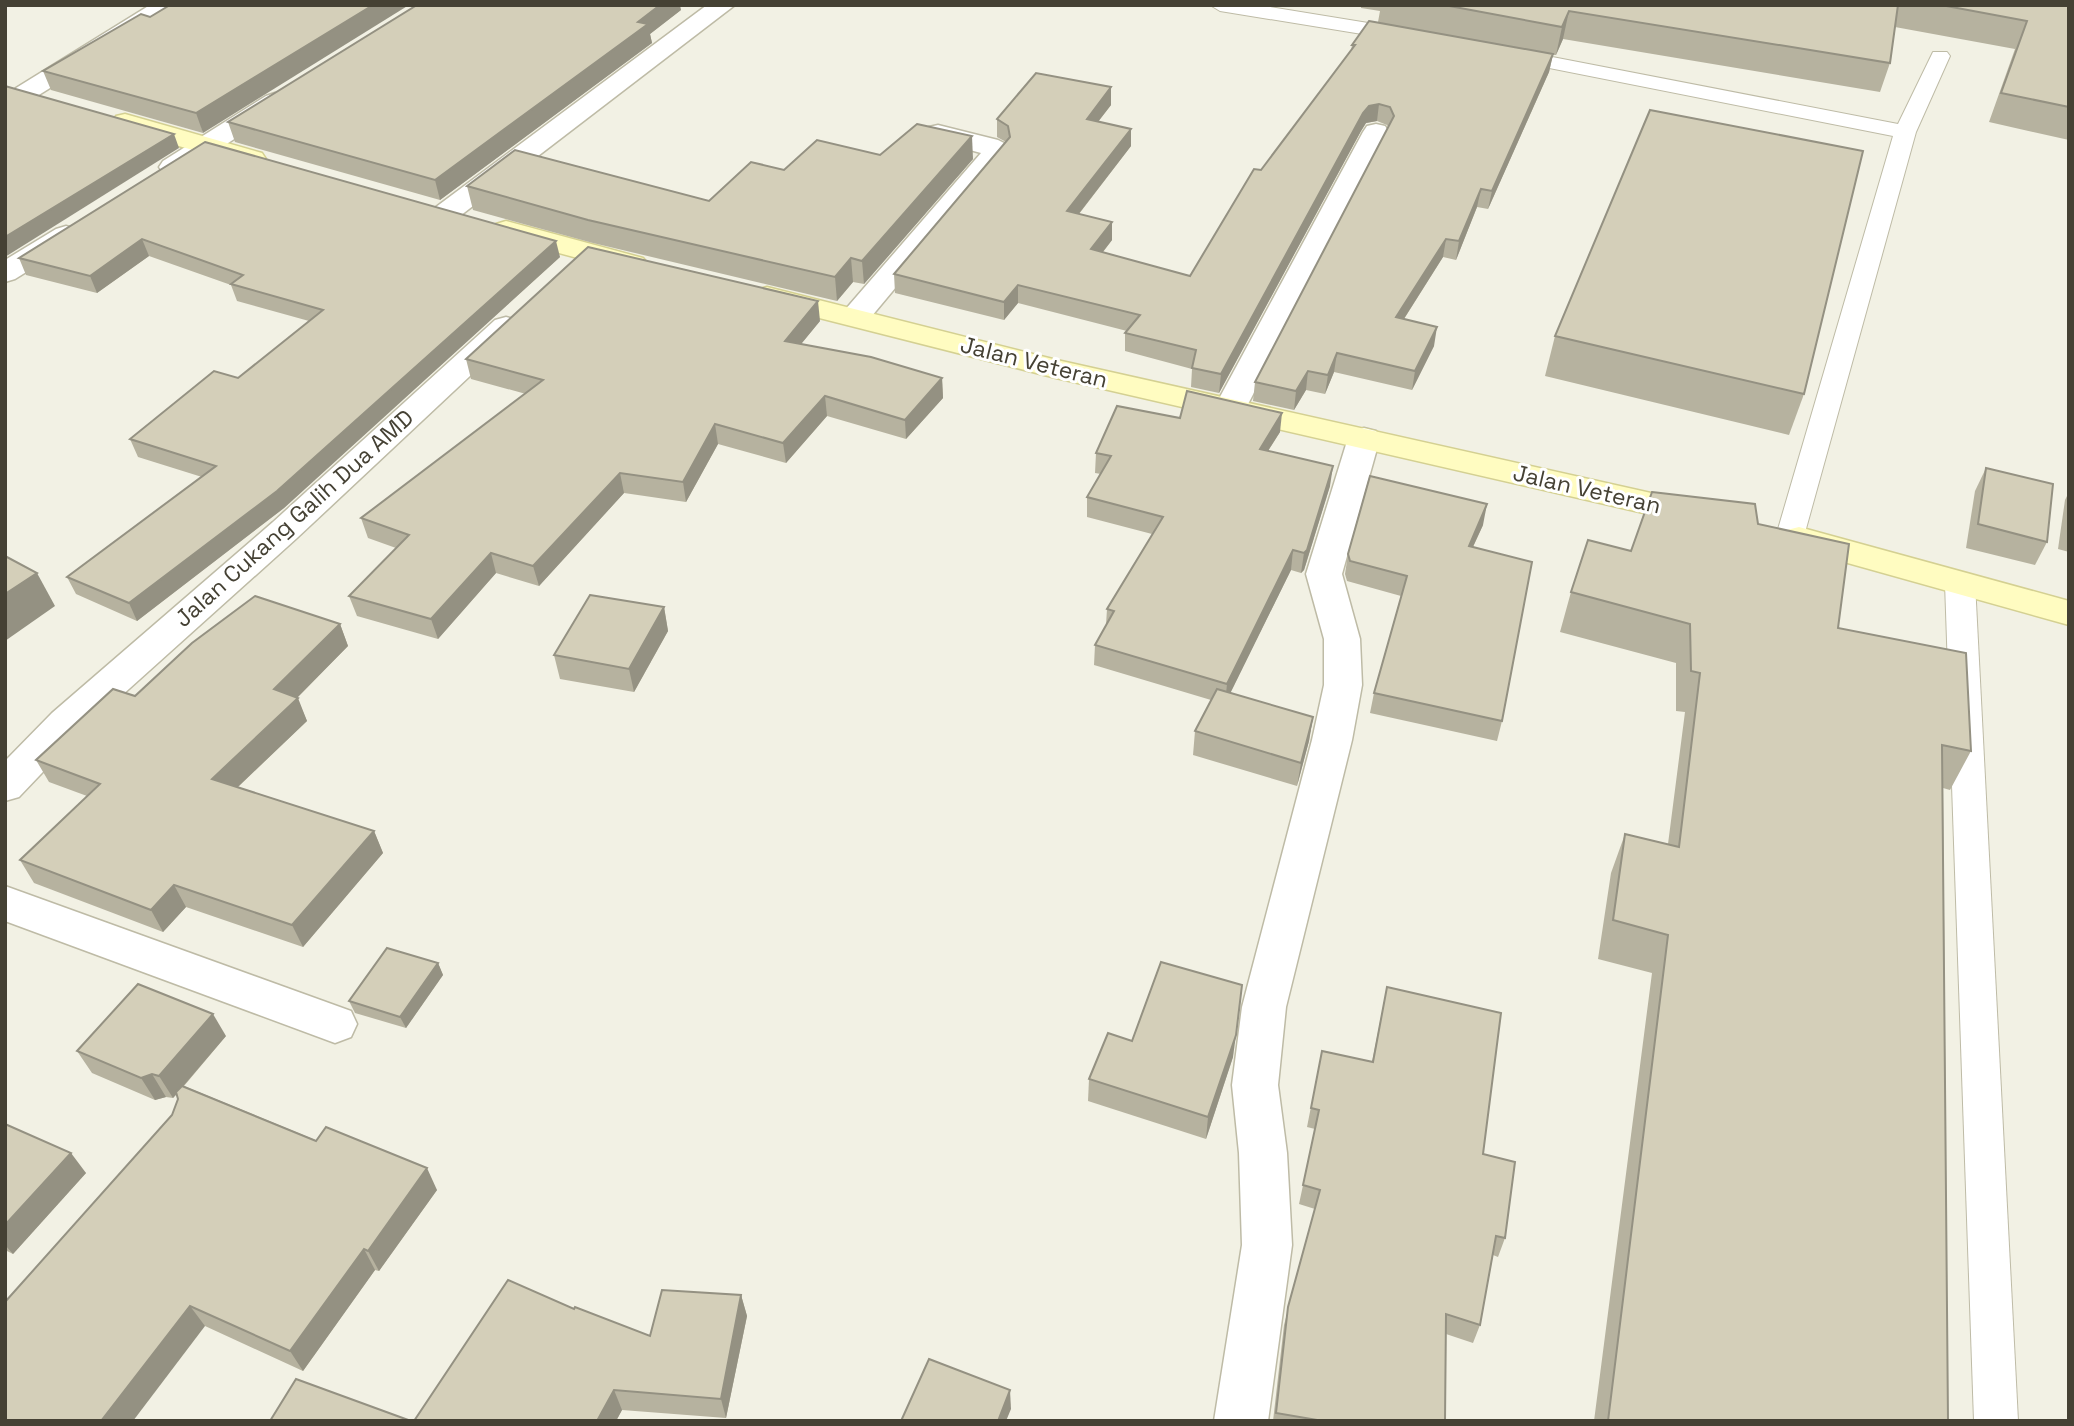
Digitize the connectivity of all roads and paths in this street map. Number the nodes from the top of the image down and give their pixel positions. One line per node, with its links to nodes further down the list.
1 (167, 5): 8 (street)
2 (723, 5): 17 (street)
3 (1220, 5): 4 (lane)
4 (1423, 38)
5 (1490, 51): 12 (lane)
6 (1940, 56): 12 (lane)
7 (300, 86): 14 (street)
8 (15, 90): 9 (main road)
9 (64, 104)
10 (102, 116): 14 (main road)
11 (1376, 132): 26 (street)
12 (1905, 132): 29 (lane)
13 (938, 133): 25 (street)
14 (205, 146): 15 (main road); 16 (street)
15 (286, 169)
16 (147, 184)
17 (433, 209): 19 (main road)
18 (88, 221): 21 (street)
19 (585, 253): 20 (main road); 22 (street)
20 (666, 272)
21 (5, 273)
22 (555, 281)
23 (734, 288): 25 (main road, Jalan Veteran)
24 (525, 308): 32 (street, Jalan Cukang Galih Dua AMD)
25 (855, 317): 26 (main road, Jalan Veteran)
26 (1230, 408): 27 (main road, Jalan Veteran)
27 (1364, 438): 28 (main road, Jalan Veteran); 35 (street)
28 (1723, 521)
29 (1776, 533): 30 (main road)
30 (1960, 583): 31 (main road); 36 (lane)
31 (2069, 612)
32 (5, 786)
33 (5, 903): 34 (street)
34 (335, 1024)
35 (1241, 1421)
36 (1996, 1421)

